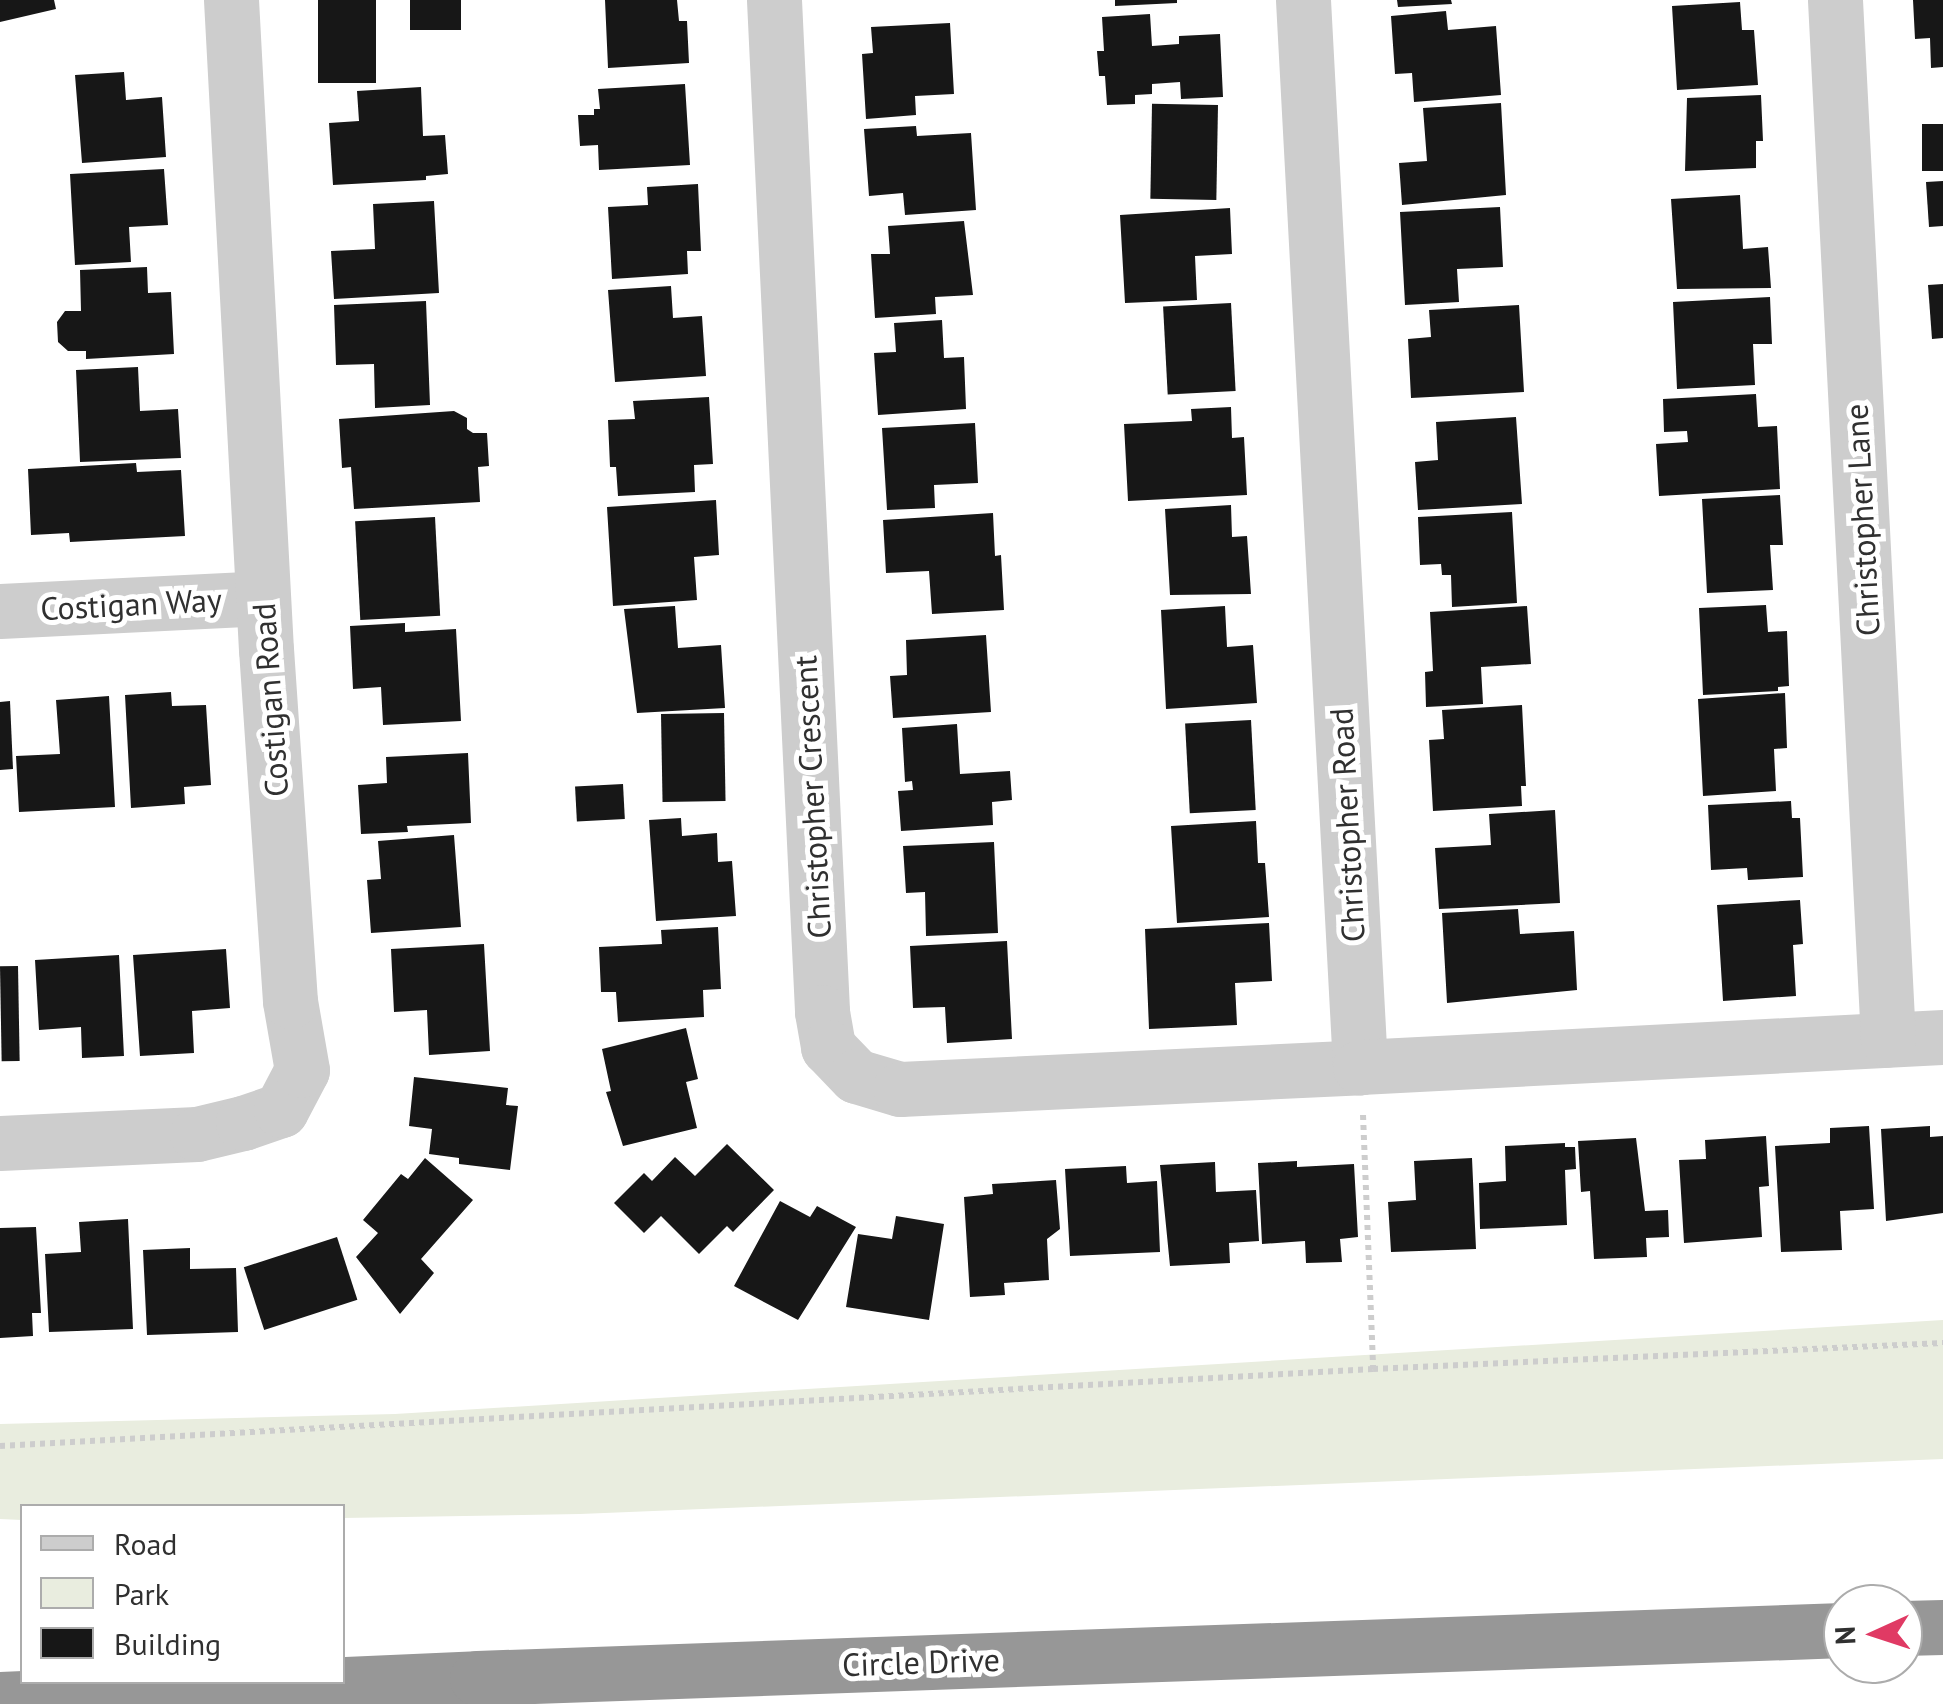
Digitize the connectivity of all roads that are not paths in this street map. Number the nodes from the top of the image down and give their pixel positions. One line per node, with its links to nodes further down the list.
1 (231, 0): 5 (street, Costigan Road)
2 (774, 0): 9 (street, Christopher Crescent)
3 (1303, 0): 9 (street, Christopher Road)
4 (1834, 0): 8 (street, Christopher Lane)
5 (263, 598): 6 (street, Costigan Way); 10 (street, Costigan Road)
6 (0, 611)
7 (1943, 1038): 8 (street)
8 (1888, 1040): 9 (street)
9 (1361, 1088)
10 (0, 1143)
11 (1823, 1631): 13 (highway, Circle Drive)
12 (345, 1675): 13 (highway)
13 (477, 1678): 15 (highway, Circle Drive)
14 (341, 1684): 16 (highway, Circle Drive)
15 (345, 1684)
16 (0, 1699)

